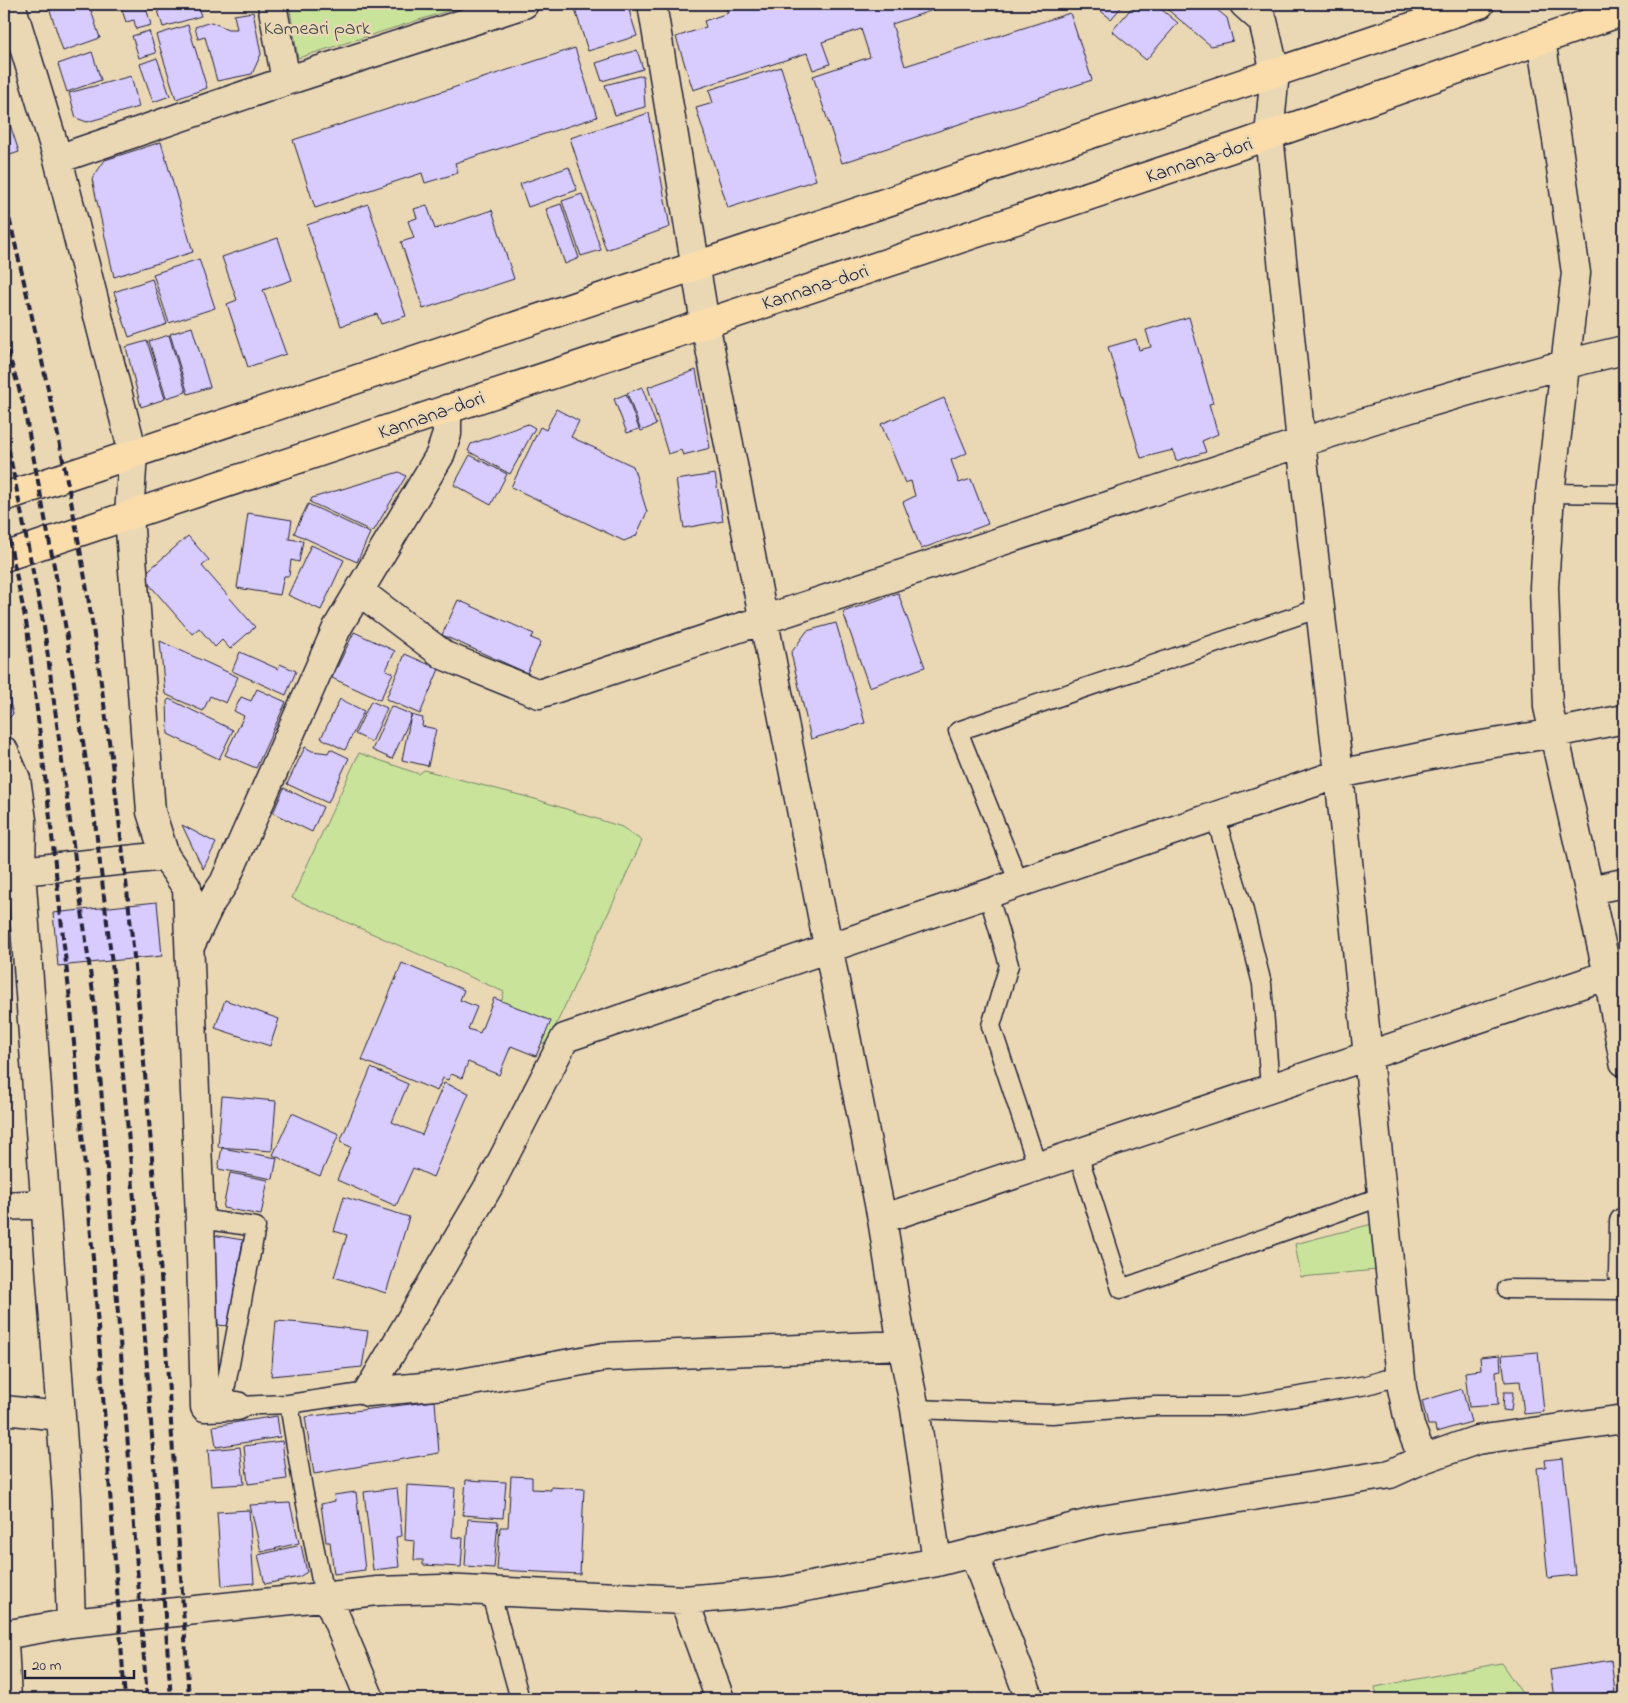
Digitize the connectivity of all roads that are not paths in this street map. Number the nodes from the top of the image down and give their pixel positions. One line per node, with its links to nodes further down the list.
1 (11, 4): 12 (street)
2 (272, 4): 10 (street)
3 (524, 4): 10 (street)
4 (652, 4): 13 (street)
5 (1480, 4): 9 (main road)
6 (1257, 9): 9 (street)
7 (1624, 11): 8 (main road, Kannana-dori)
8 (1541, 40): 11 (main road, Kannana-dori); 16 (street)
9 (1275, 72): 11 (street); 13 (main road)
10 (286, 81): 12 (street)
11 (1269, 135): 14 (main road, Kannana-dori); 18 (street)
12 (58, 159): 19 (street)
13 (696, 266): 14 (street); 19 (main road)
14 (705, 323): 17 (main road, Kannana-dori); 27 (street)
15 (1624, 350): 16 (street)
16 (1565, 364): 18 (street); 20 (street)
17 (447, 409): 23 (main road, Kannana-dori); 25 (street)
18 (1301, 442): 26 (street); 27 (street)
19 (133, 453): 22 (main road); 23 (street)
20 (1550, 493): 21 (lane); 29 (street)
21 (1624, 494)
22 (4, 497)
23 (128, 516): 24 (main road, Kannana-dori); 33 (street)
24 (4, 557)
25 (359, 592): 27 (street); 39 (street)
26 (1320, 608): 31 (street); 35 (lane)
27 (764, 619): 40 (street)
28 (1624, 719): 29 (street)
29 (1554, 734): 31 (street); 37 (street)
30 (4, 751): 34 (street)
31 (1340, 774): 32 (street); 42 (street)
32 (1215, 816): 35 (street); 44 (lane)
33 (165, 856): 34 (street); 39 (street)
34 (12, 874): 48 (street)
35 (1018, 883): 38 (street)
36 (1624, 883): 37 (street)
37 (1589, 890): 41 (street)
38 (988, 894): 40 (street); 46 (lane)
39 (189, 948): 50 (street)
40 (828, 948): 51 (street); 58 (street)
41 (1608, 975): 42 (street); 43 (street)
42 (1369, 1055): 44 (street); 47 (street)
43 (1624, 1062)
44 (1270, 1088): 45 (street)
45 (1078, 1154): 46 (street); 47 (lane)
46 (1038, 1168): 51 (street)
47 (1383, 1196): 57 (street)
48 (45, 1204): 49 (street); 63 (street)
49 (4, 1206)
50 (200, 1219): 60 (street); 60 (lane)
51 (882, 1219): 56 (street)
52 (1624, 1222): 53 (street)
53 (1624, 1277)
54 (1507, 1289): 55 (lane)
55 (1624, 1290)
56 (902, 1345): 58 (street); 62 (street)
57 (1400, 1375): 62 (lane); 65 (street)
58 (368, 1392): 59 (lane)
59 (290, 1404): 60 (lane); 69 (lane)
60 (230, 1406)
61 (4, 1410): 63 (street)
62 (915, 1410): 67 (street)
63 (60, 1416): 71 (street)
64 (1624, 1419): 65 (street)
65 (1423, 1459): 66 (street)
66 (973, 1552): 67 (street); 78 (street)
67 (937, 1562): 70 (street)
68 (490, 1591): 69 (street); 70 (street); 76 (lane)
69 (327, 1596): 71 (street); 75 (street)
70 (684, 1600): 77 (street)
71 (71, 1623): 72 (street)
72 (4, 1635)
73 (4, 1643): 74 (street)
74 (7, 1699)
75 (370, 1699)
76 (520, 1699)
77 (720, 1699)
78 (1030, 1699)

